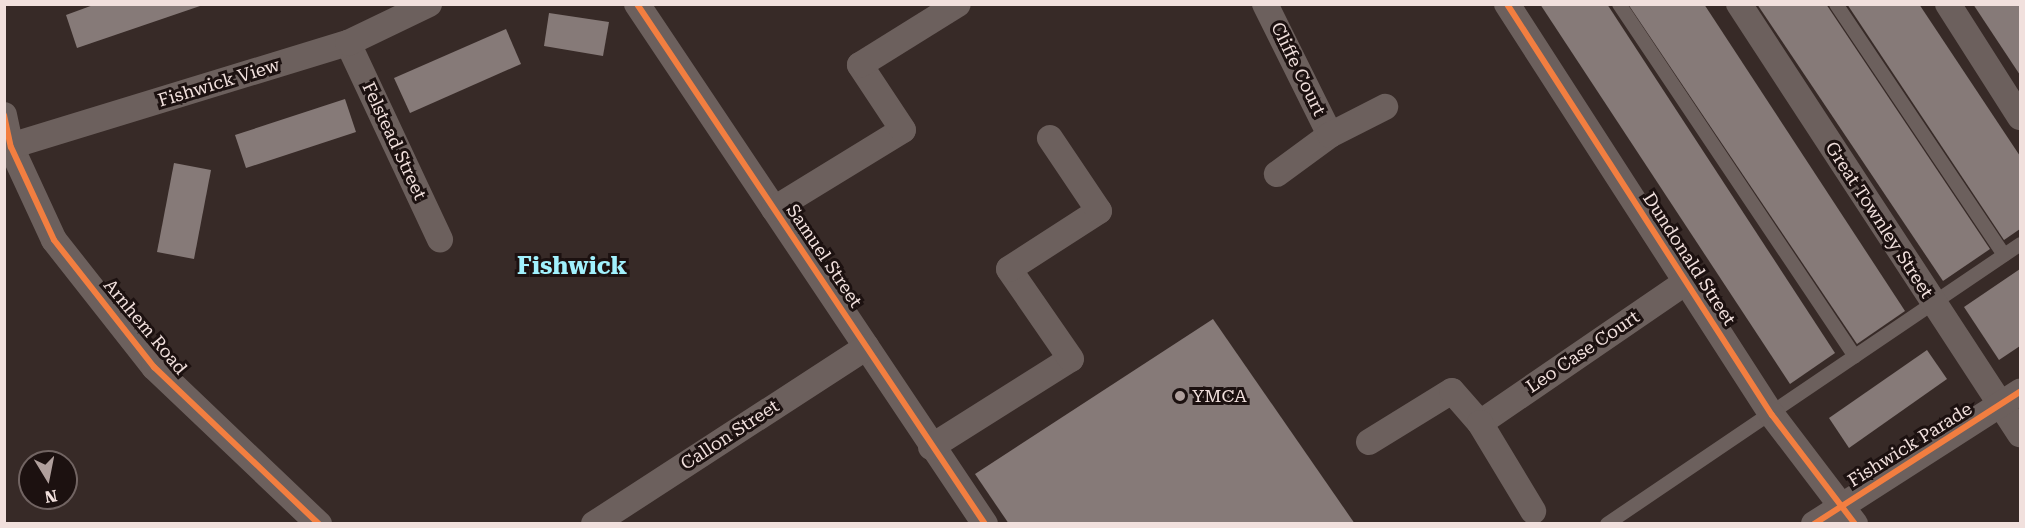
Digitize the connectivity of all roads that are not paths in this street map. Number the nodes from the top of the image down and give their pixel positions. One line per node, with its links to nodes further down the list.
1 (429, 4): 10 (street, Fishwick View)
2 (637, 4): 18 (street, Samuel Street)
3 (958, 4): 18 (street)
4 (1265, 4): 14 (street, Cliffe Court)
5 (1507, 4): 22 (street, Dundonald Street)
6 (1619, 4): 25 (lane)
7 (1739, 4): 23 (street, Great Townley Street)
8 (1836, 4): 21 (lane)
9 (1948, 4): 13 (street)
10 (348, 43): 16 (street, Fishwick View); 19 (street, Felstead Street)
11 (1385, 107): 14 (street, Cliffe Court)
12 (4, 115): 16 (street, Arnhem Road)
13 (2020, 117)
14 (1330, 135): 17 (street, Cliffe Court)
15 (1050, 138): 31 (street)
16 (8, 148): 34 (street, Arnhem Road)
17 (1277, 174)
18 (774, 209): 24 (street, Samuel Street)
19 (440, 239)
20 (2020, 244): 21 (lane)
21 (2004, 255): 23 (lane)
22 (1686, 282): 27 (street, Dundonald Street); 28 (street, Leo Case Court)
23 (1933, 304): 25 (lane); 26 (street, Great Townley Street)
24 (867, 347): 31 (street, Samuel Street); 35 (street, Callon Street)
25 (1855, 356): 27 (lane)
26 (2011, 399): 29 (street, Great Townley Street); 33 (street, Fishwick Parade)
27 (1772, 415): 33 (street, Dundonald Street); 37 (lane)
28 (1480, 423): 30 (street); 32 (street)
29 (2020, 434)
30 (1369, 442)
31 (931, 447): 36 (street, Samuel Street)
32 (1533, 510)
33 (1848, 515): 38 (street, Fishwick Parade)
34 (319, 524)
35 (594, 524)
36 (985, 524)
37 (1607, 524)
38 (1815, 524)

